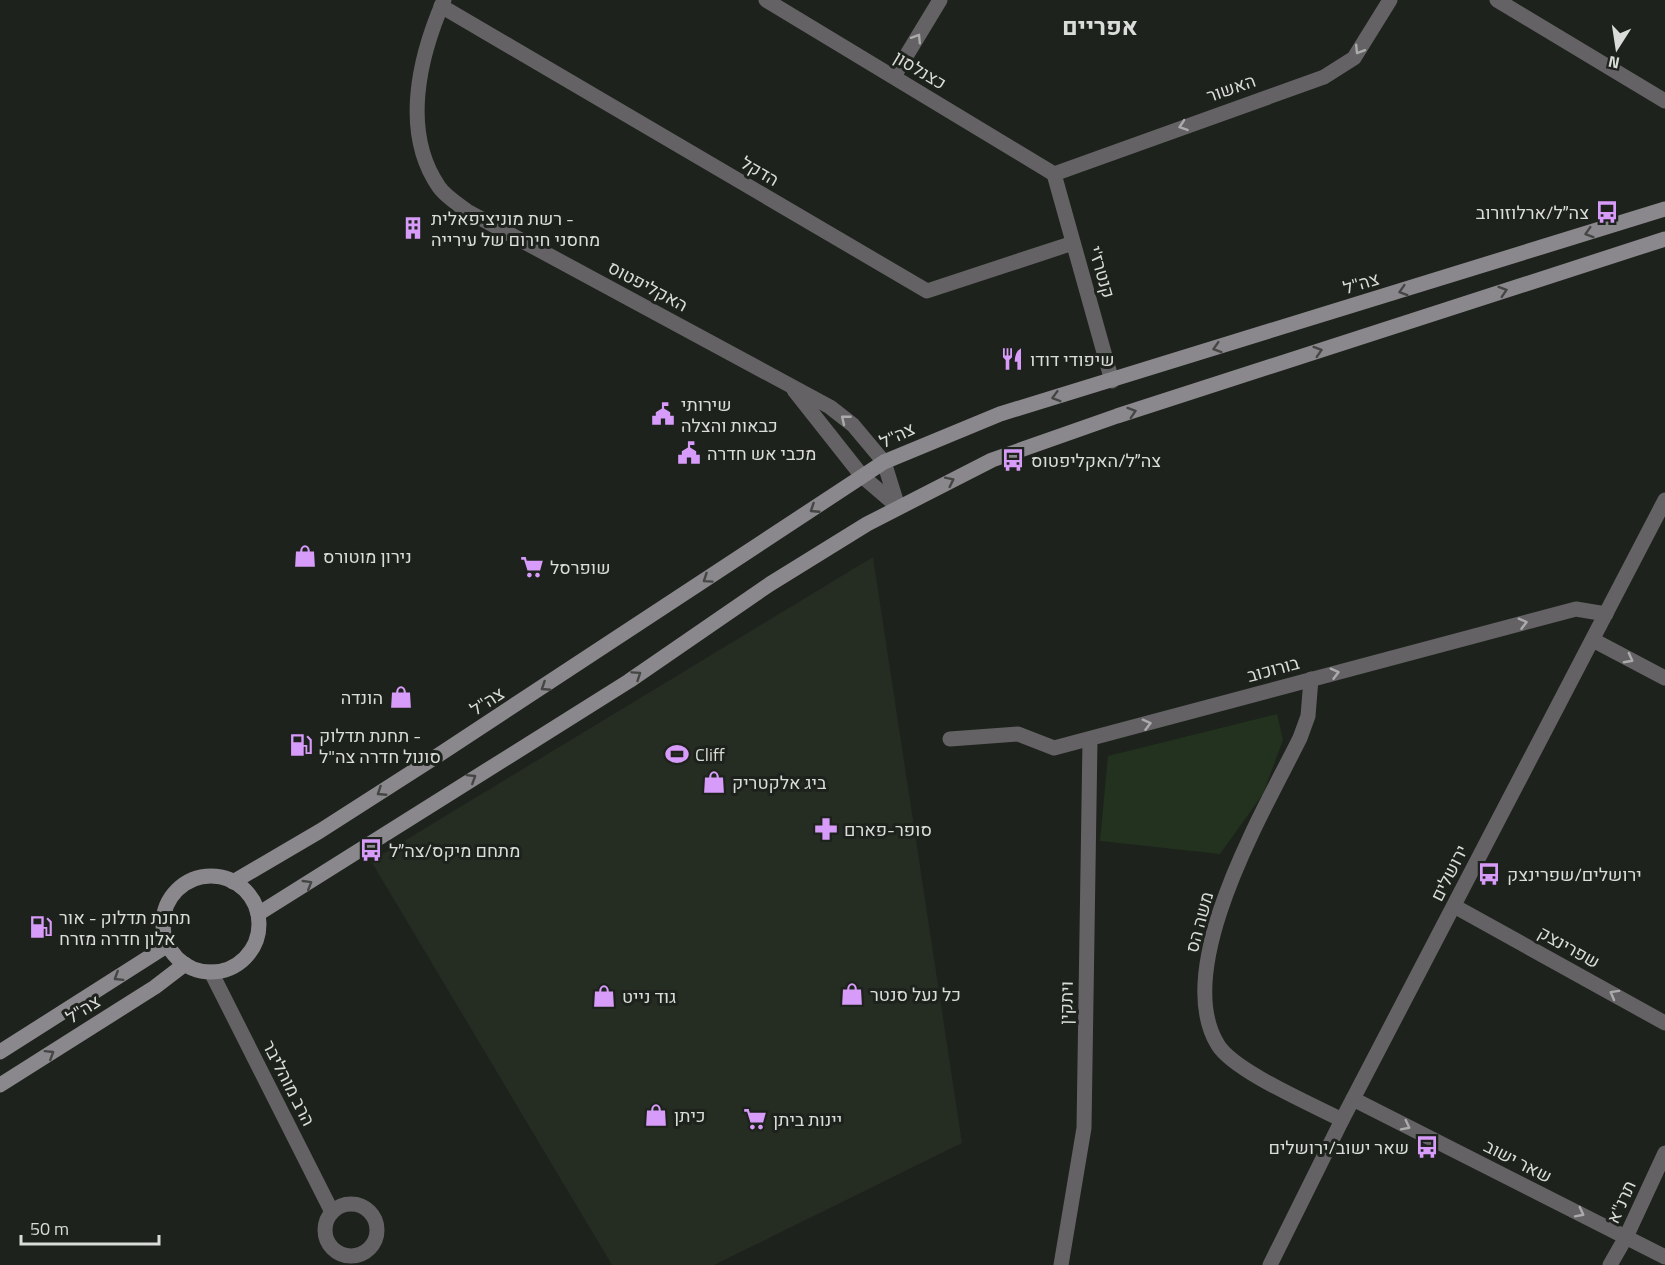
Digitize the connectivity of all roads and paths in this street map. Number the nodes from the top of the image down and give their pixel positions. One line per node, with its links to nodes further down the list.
1 (766, 0): 6 (street, כצנלסון)
2 (940, 0): 6 (street, one-way to 2)
3 (1390, 0): 8 (street, האשור, one-way to 8)
4 (1497, 0): 7 (street)
5 (442, 3): 11 (street, הדקל); 13 (street, האקליפטוס)
6 (894, 76): 8 (street, כצנלסון)
7 (1665, 101)
8 (1054, 174): 11 (street, קנטרז'י)
9 (1665, 209): 12 (main road, צה"ל, one-way to 12)
10 (1665, 239): 17 (main road, one-way to 10)
11 (1073, 243): 12 (street, קנטרז'י)
12 (1113, 381): 14 (main road, צה"ל, one-way to 14)
13 (789, 383): 14 (street, האקליפטוס, one-way to 13); 15 (street, האקליפטוס)
14 (884, 462): 15 (main road, צה"ל); 17 (street, האקליפטוס)
15 (862, 476): 17 (street, האקליפטוס); 24 (main road, צה"ל, one-way to 24)
16 (1665, 500): 18 (street, ירושלים)
17 (898, 507): 26 (main road, one-way to 17)
18 (1606, 614): 19 (street, ירושלים); 21 (street, בורוכוב, one-way to 18)
19 (1593, 640): 20 (street, one-way to 20); 25 (street, ירושלים)
20 (1665, 678)
21 (1311, 679): 23 (street, בורוכוב, one-way to 21); 34 (street, משה הס)
22 (950, 739): 23 (street, בורוכוב)
23 (1090, 739): 40 (street, ויתקין)
24 (233, 882): 26 (main road); 27 (main road)
25 (1454, 906): 30 (street, שפרינצק, one-way to 25); 33 (street, ירושלים)
26 (258, 914): 29 (main road)
27 (168, 945): 28 (main road); 31 (main road, צה"ל, one-way to 31)
28 (185, 964): 29 (main road); 32 (main road, צה"ל, one-way to 28)
29 (211, 972): 36 (street, הרב מוהליבר)
30 (1665, 1023)
31 (0, 1052)
32 (0, 1085)
33 (1353, 1100): 34 (street, ירושלים); 37 (street, שאר ישוב, one-way to 37)
34 (1342, 1120): 41 (street, ירושלים)
35 (1665, 1154): 37 (street, תרנ"א)
36 (332, 1212): 39 (street); 39 (street)
37 (1626, 1237): 38 (street, שאר ישוב); 42 (street, תרנ"א)
38 (1665, 1257)
39 (363, 1260)
40 (1061, 1265)
41 (1270, 1265)
42 (1610, 1265)

